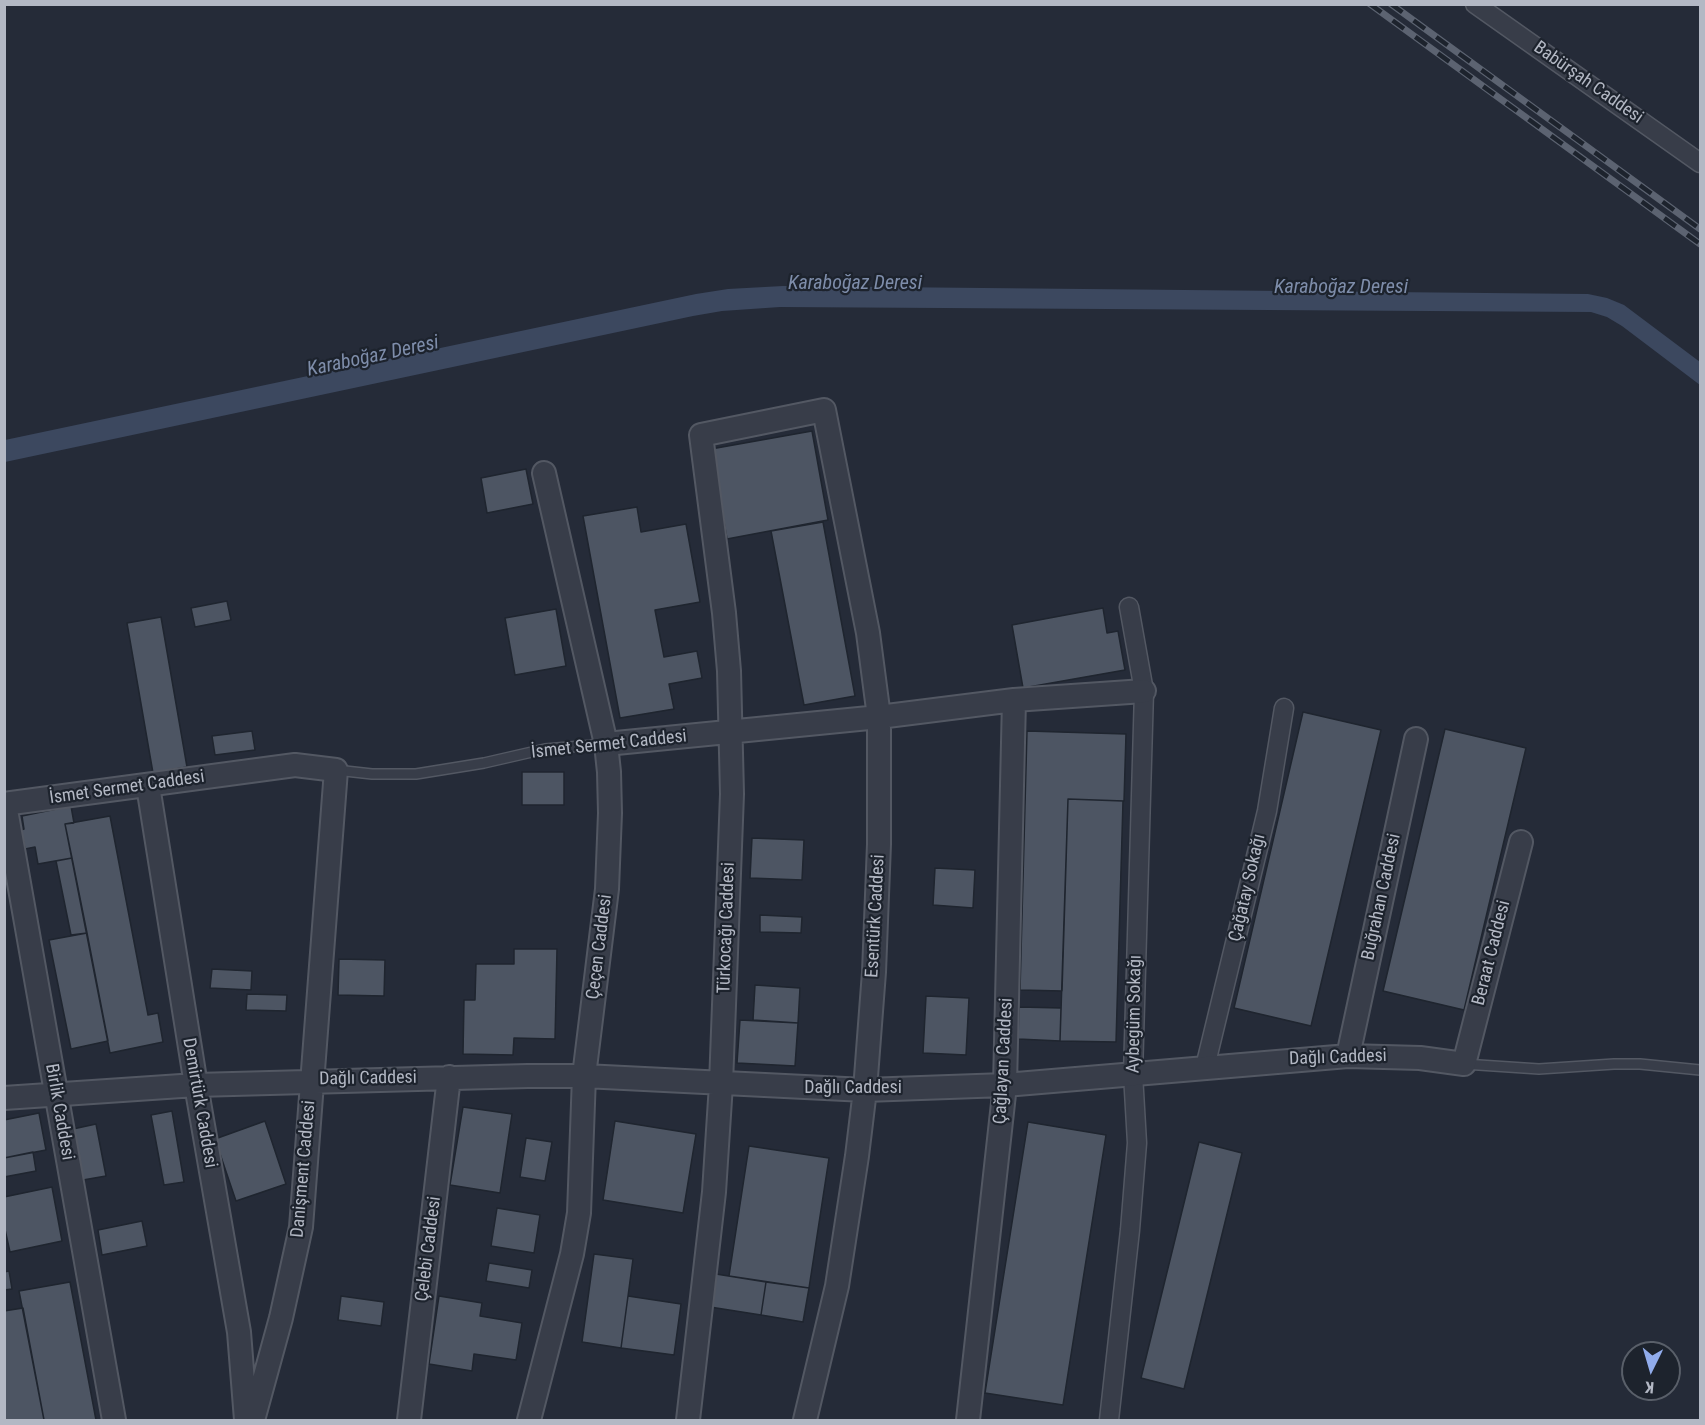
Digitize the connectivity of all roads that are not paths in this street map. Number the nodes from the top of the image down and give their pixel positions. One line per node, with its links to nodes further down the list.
1 (1475, 4): 2 (street, Babürşah Caddesi)
2 (1701, 163)
3 (701, 435): 9 (street, Esentürk Caddesi); 10 (street, Türkocağı Caddesi)
4 (544, 473): 12 (street, Çeçen Caddesi)
5 (1129, 607): 6 (street, Aybegüm Sokağı)
6 (1144, 691): 7 (street, İsmet Sermet Caddesi); 21 (street, Aybegüm Sokağı)
7 (1014, 700): 9 (street, İsmet Sermet Caddesi); 27 (street, Çağlayan Caddesi)
8 (1284, 708): 19 (street, Çağatay Sokağı)
9 (879, 717): 10 (street, İsmet Sermet Caddesi); 28 (street, Esentürk Caddesi)
10 (732, 732): 12 (street, İsmet Sermet Caddesi); 25 (street, Türkocağı Caddesi)
11 (1416, 739): 17 (street, Buğrahan Caddesi)
12 (606, 744): 13 (lane, İsmet Sermet Caddesi); 22 (street, Çeçen Caddesi)
13 (336, 770): 14 (street, İsmet Sermet Caddesi); 24 (street, Danişment Caddesi)
14 (148, 786): 15 (street, İsmet Sermet Caddesi); 26 (street, Demirtürk Caddesi)
15 (5, 804): 29 (street, Birlik Caddesi)
16 (1521, 842): 18 (street, Beraat Caddesi)
17 (1348, 1056): 18 (street, Dağlı Caddesi); 19 (street, Dağlı Caddesi)
18 (1464, 1064): 20 (lane, Dağlı Caddesi)
19 (1205, 1067): 21 (street, Dağlı Caddesi)
20 (1701, 1070)
21 (1133, 1074): 27 (street, Dağlı Caddesi); 39 (street, Aybegüm Sokağı)
22 (584, 1076): 23 (street, Dağlı Caddesi); 25 (street, Dağlı Caddesi); 35 (street, Çeçen Caddesi)
23 (449, 1077): 24 (street, Dağlı Caddesi); 34 (street, Çelebi Caddesi)
24 (311, 1081): 26 (street, Dağlı Caddesi); 33 (street, Danişment Caddesi)
25 (721, 1084): 28 (street, Dağlı Caddesi); 36 (street, Türkocağı Caddesi)
26 (196, 1085): 29 (street, Dağlı Caddesi); 32 (street, Demirtürk Caddesi)
27 (1005, 1085): 28 (street, Dağlı Caddesi); 38 (street, Çağlayan Caddesi)
28 (865, 1090): 37 (street, Esentürk Caddesi)
29 (56, 1094): 30 (street, Dağlı Caddesi); 31 (street, Birlik Caddesi)
30 (4, 1098)
31 (114, 1420)
32 (246, 1420)
33 (253, 1420)
34 (409, 1420)
35 (529, 1420)
36 (688, 1420)
37 (806, 1420)
38 (968, 1420)
39 (1110, 1420)

